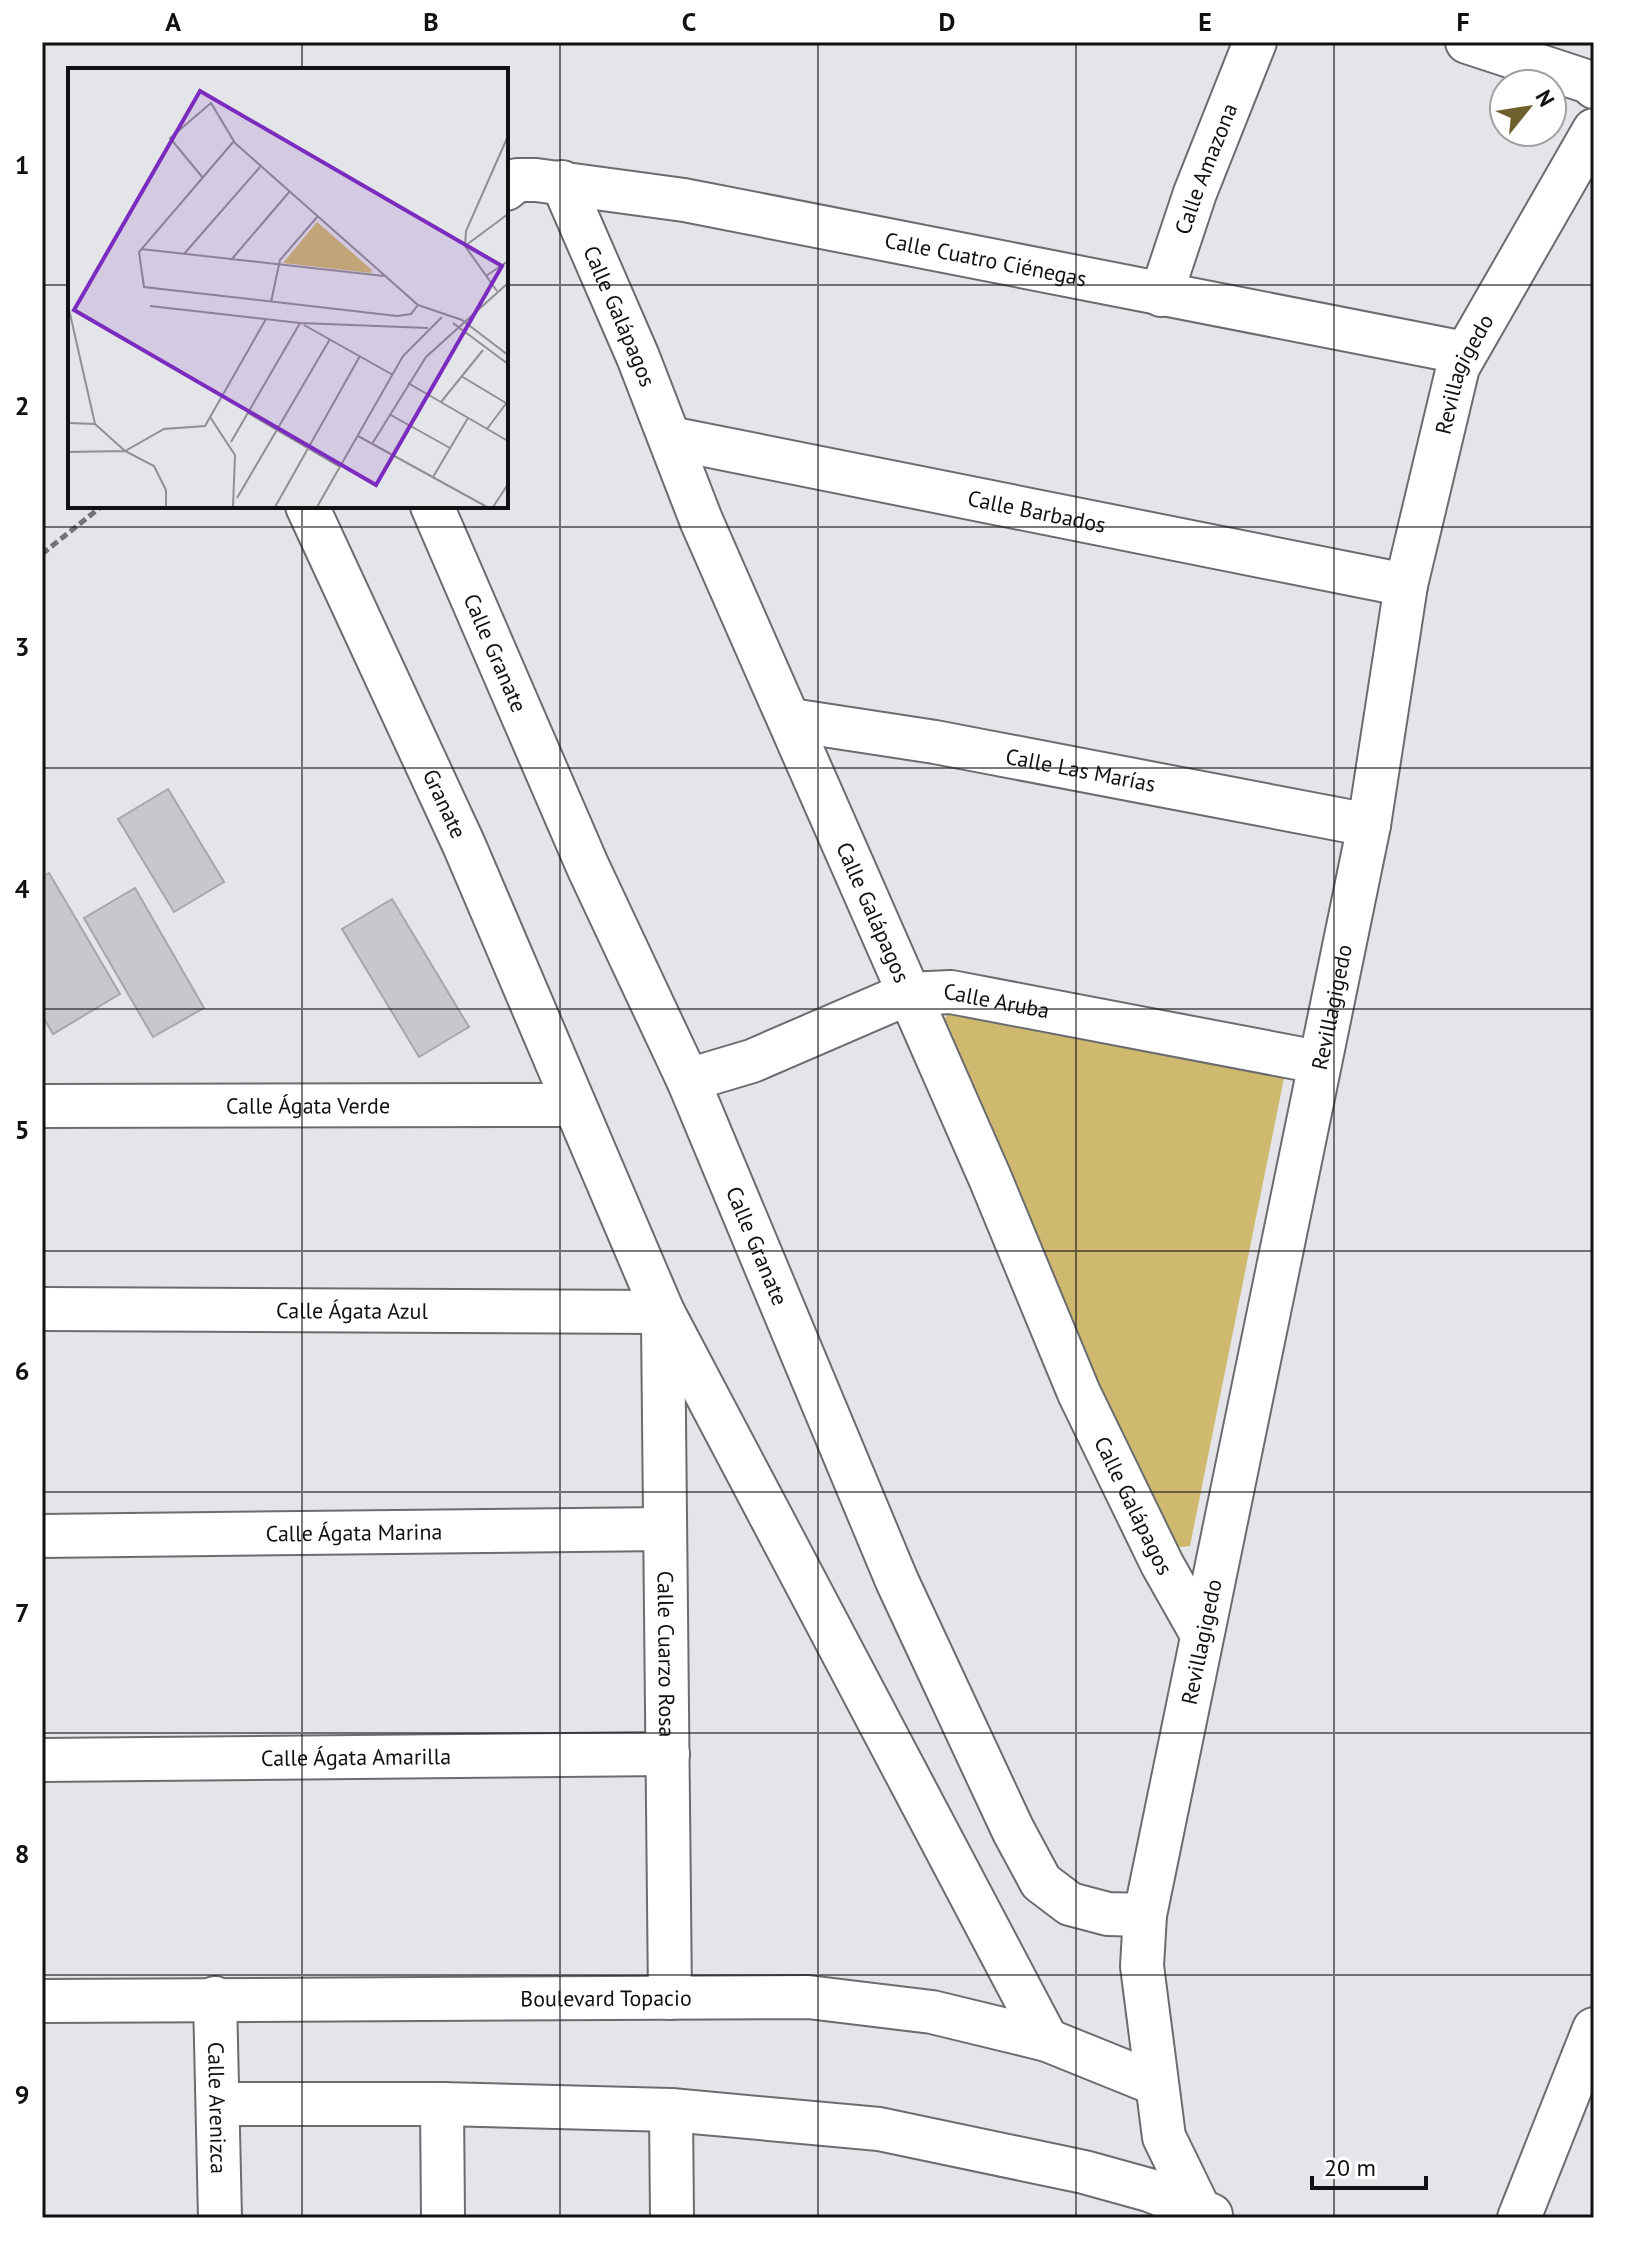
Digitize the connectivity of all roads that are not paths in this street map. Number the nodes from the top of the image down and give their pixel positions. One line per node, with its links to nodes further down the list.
1 (1255, 42): 7 (street, Calle Amazona)
2 (1467, 42): 3 (street)
3 (1594, 87)
4 (1594, 130): 8 (street, Revillagigedo)
5 (562, 182): 6 (street, Calle Cuatro Ciénegas); 7 (street, Calle Cuatro Ciénegas); 9 (street, Calle Galápagos)
6 (508, 187)
7 (1161, 295): 8 (street, Calle Cuatro Ciénegas)
8 (1465, 353): 12 (street, Revillagigedo)
9 (670, 438): 12 (street, Calle Barbados); 13 (street, Calle Galápagos)
10 (308, 508): 18 (street, Granate)
11 (433, 508): 17 (street, Calle Granate)
12 (1406, 585): 14 (street, Revillagigedo)
13 (791, 720): 14 (street, Calle Las Marías); 15 (street, Calle Galápagos)
14 (1369, 825): 16 (street, Revillagigedo)
15 (907, 994): 16 (street, Calle Aruba); 17 (street, Calle Aruba); 24 (street, Calle Galápagos)
16 (1318, 1062): 24 (street, Revillagigedo)
17 (688, 1080): 27 (street, Calle Granate)
18 (574, 1105): 19 (street, Calle Ágata Verde); 21 (street)
19 (42, 1106)
20 (42, 1309): 21 (street, Calle Ágata Azul)
21 (663, 1312): 22 (street, Calle Cuarzo Rosa); 32 (street)
22 (665, 1529): 23 (street, Calle Ágata Marina); 25 (street, Calle Cuarzo Rosa)
23 (42, 1536)
24 (1201, 1633): 27 (street, Revillagigedo)
25 (668, 1754): 26 (street, Calle Ágata Amarilla); 29 (street, Calle Cuarzo Rosa)
26 (42, 1760)
27 (1145, 1915): 33 (street, Revillagigedo)
28 (215, 1998): 29 (street, Boulevard Topacio); 30 (street, Boulevard Topacio); 34 (street, Calle Arenizca)
29 (670, 1998): 32 (street, Boulevard Topacio)
30 (42, 2001)
31 (1594, 2029): 39 (street)
32 (1047, 2040): 33 (street, Boulevard Topacio)
33 (1156, 2084): 37 (street, Revillagigedo)
34 (218, 2104): 35 (street); 41 (street, Calle Arenizca)
35 (442, 2104): 36 (street); 42 (street)
36 (671, 2110): 38 (street); 43 (street)
37 (1164, 2137): 38 (street); 40 (street)
38 (1147, 2204): 40 (street)
39 (1533, 2214)
40 (1206, 2216)
41 (220, 2218)
42 (443, 2218)
43 (672, 2218)

